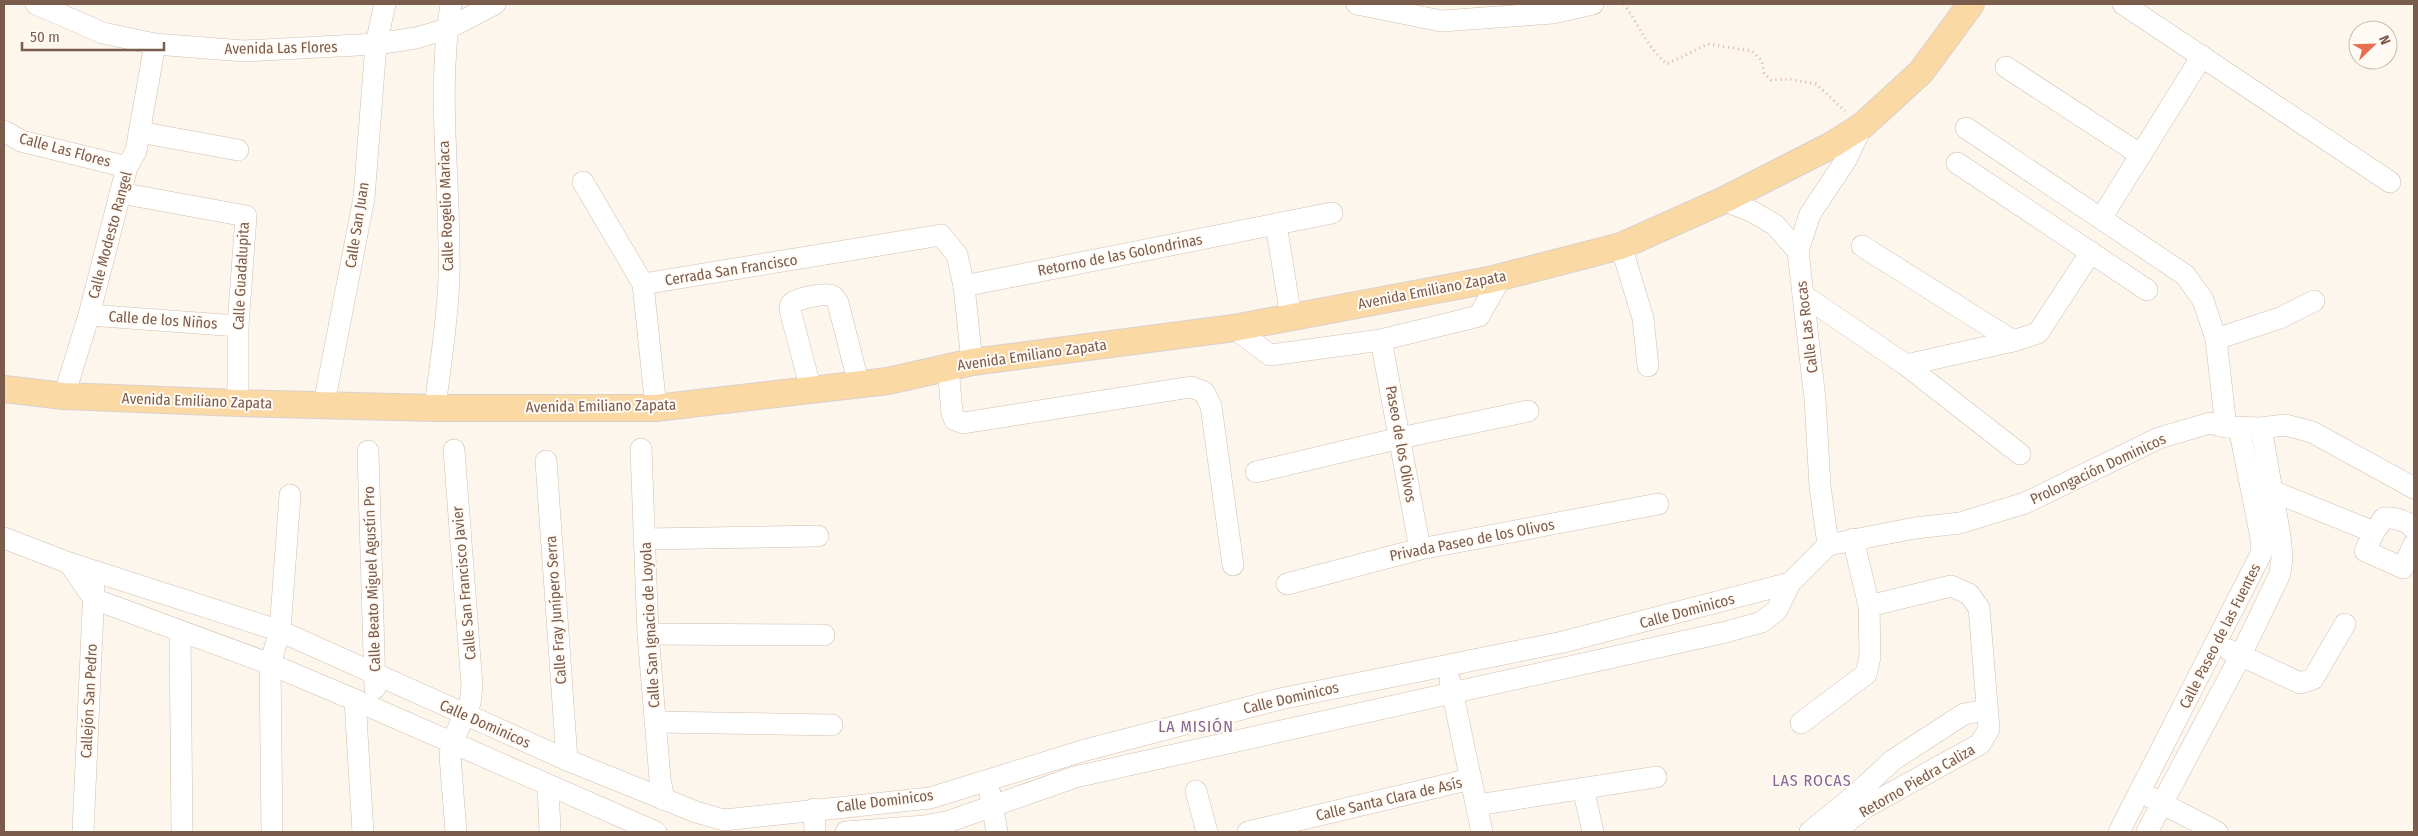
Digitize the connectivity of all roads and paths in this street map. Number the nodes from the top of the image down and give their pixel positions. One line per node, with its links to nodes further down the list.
1 (36, 4): 12 (street, Avenida Las Flores)
2 (385, 4): 13 (street, Calle San Juan)
3 (451, 4): 11 (street, Calle Rogelio Mariaca)
4 (495, 4): 11 (street, Avenida Las Flores)
5 (1357, 4): 10 (street)
6 (1593, 4): 10 (street)
7 (1624, 4): 16 (path)
8 (1971, 4): 16 (main road, Avenida Emiliano Zapata)
9 (2123, 4): 14 (street)
10 (1437, 12)
11 (446, 28): 13 (street, Avenida Las Flores); 57 (street, Calle Rogelio Mariaca)
12 (155, 44): 13 (street, Avenida Las Flores); 19 (street, Calle Modesto Rangel)
13 (376, 44): 56 (street, Calle San Juan)
14 (2202, 56): 21 (street); 25 (street)
15 (2006, 67): 21 (street)
16 (1862, 126): 27 (main road, Avenida Emiliano Zapata); 33 (street, Calle Las Rocas)
17 (1966, 128): 29 (street, Calle Paseo de las Fuentes)
18 (4, 132): 23 (street, Calle Las Flores)
19 (139, 132): 20 (street); 23 (street, Calle Modesto Rangel)
20 (238, 150)
21 (2140, 155): 29 (street)
22 (1957, 163): 34 (street)
23 (127, 167): 26 (street, Calle Modesto Rangel)
24 (582, 182): 36 (street)
25 (2390, 182)
26 (120, 193): 41 (street, Calle Modesto Rangel); 43 (street, Calle Guadalupita)
27 (1724, 200): 31 (main road, Avenida Emiliano Zapata); 33 (street)
28 (1332, 213): 30 (street, Retorno de las Golondrinas)
29 (2102, 217): 45 (street, Calle Paseo de las Fuentes)
30 (1276, 224): 37 (street, Retorno de las Golondrinas); 42 (street)
31 (1621, 246): 35 (main road, Avenida Emiliano Zapata); 49 (street)
32 (1862, 246): 47 (street)
33 (1798, 251): 39 (street, Calle Las Rocas)
34 (2091, 252): 38 (street); 47 (street)
35 (1501, 277): 42 (main road, Avenida Emiliano Zapata); 46 (street)
36 (643, 284): 37 (street, Cerrada San Francisco); 58 (street, Cerrada San Francisco)
37 (964, 286): 48 (street)
38 (2147, 290)
39 (1803, 295): 50 (street); 81 (street, Calle Las Rocas)
40 (2314, 301): 45 (street)
41 (89, 315): 43 (street, Calle de los Niños); 54 (street, Calle Modesto Rangel)
42 (1291, 317): 44 (main road, Avenida Emiliano Zapata)
43 (238, 326): 55 (street, Calle Guadalupita)
44 (1234, 328): 46 (street); 48 (main road, Avenida Emiliano Zapata)
45 (2216, 339): 60 (street, Calle Paseo de las Fuentes)
46 (1381, 340): 62 (street, Paseo de los Olivos)
47 (2013, 341): 50 (street)
48 (960, 365): 51 (main road, Avenida Emiliano Zapata); 84 (street)
49 (1648, 366)
50 (1906, 366): 66 (street)
51 (859, 385): 53 (main road, Avenida Emiliano Zapata); 53 (street)
52 (4, 389): 54 (main road, Avenida Emiliano Zapata)
53 (811, 390): 58 (main road, Avenida Emiliano Zapata)
54 (64, 396): 55 (main road, Avenida Emiliano Zapata)
55 (238, 403): 56 (main road, Avenida Emiliano Zapata)
56 (324, 404): 57 (main road, Avenida Emiliano Zapata)
57 (435, 408): 58 (main road, Avenida Emiliano Zapata)
58 (656, 408)
59 (1528, 412): 62 (street)
60 (2233, 427): 61 (street, Prolongación Dominicos); 70 (street, Calle Paseo de las Fuentes); 79 (street, Prolongación Dominicos)
61 (2261, 428): 69 (street, Prolongación Dominicos); 70 (street, Calle Paseo de las Fuentes)
62 (1400, 438): 68 (street); 82 (street, Paseo de los Olivos)
63 (641, 449): 78 (street, Calle San Ignacio de Loyola)
64 (454, 450): 103 (street, Calle San Francisco Javier)
65 (368, 451): 99 (street, Calle Beato Miguel Agustín Pro)
66 (2020, 454)
67 (546, 461): 110 (street, Calle Fray Junípero Serra)
68 (1256, 472)
69 (2414, 488)
70 (2262, 492): 74 (street); 76 (street, Calle Paseo de las Fuentes)
71 (290, 495): 92 (street)
72 (1658, 504): 82 (street, Privada Paseo de los Olivos)
73 (2414, 529): 74 (street)
74 (2374, 532): 80 (street)
75 (818, 536): 78 (street)
76 (2271, 537): 95 (street, Calle Paseo de las Fuentes); 96 (street, Calle Paseo de las Fuentes)
77 (4, 538): 83 (street, Calle Dominicos)
78 (646, 539): 93 (street, Calle San Ignacio de Loyola)
79 (1853, 539): 81 (street, Prolongación Dominicos); 89 (street)
80 (2414, 544)
81 (1828, 545): 86 (street, Calle Dominicos)
82 (1420, 549): 87 (street, Privada Paseo de los Olivos)
83 (69, 563): 85 (street, Calle Dominicos); 88 (street)
84 (1233, 565)
85 (93, 569): 88 (street, Callejón San Pedro); 92 (street, Calle Dominicos)
86 (1790, 583): 98 (street, Calle Dominicos); 100 (street, Calle Dominicos)
87 (1288, 584)
88 (94, 599): 91 (street, Calle Dominicos); 127 (street, Callejón San Pedro)
89 (1869, 606): 102 (street, Retorno Piedra Caliza); 105 (street)
90 (2345, 624): 96 (street)
91 (180, 631): 97 (street, Calle Dominicos); 128 (street)
92 (280, 631): 97 (street); 99 (street, Calle Dominicos)
93 (648, 634): 94 (street); 104 (street, Calle San Ignacio de Loyola)
94 (824, 635)
95 (2218, 643): 96 (street); 117 (street, Calle Paseo de las Fuentes)
96 (2240, 657): 120 (street, Calle Paseo de las Fuentes)
97 (270, 664): 101 (street, Calle Dominicos); 129 (street)
98 (1447, 665): 100 (street); 106 (street, Calle Dominicos)
99 (376, 676): 101 (street, Calle Beato Miguel Agustín Pro); 103 (street, Calle Dominicos)
100 (1452, 693): 109 (street, Calle Dominicos); 113 (street)
101 (364, 704): 108 (street, Calle Dominicos); 130 (street, Calle Beato Miguel Agustín Pro)
102 (1987, 710): 126 (street, Retorno Piedra Caliza); 141 (street)
103 (466, 716): 108 (street, Calle San Francisco Javier); 110 (street, Calle Dominicos)
104 (655, 722): 107 (street); 118 (street, Calle San Ignacio de Loyola)
105 (1801, 723)
106 (1180, 725): 109 (street); 112 (street, Calle Dominicos)
107 (832, 726)
108 (452, 742): 114 (street, Calle Dominicos); 131 (street)
109 (1188, 751): 122 (street, Calle Dominicos)
110 (567, 760): 118 (street, Calle Dominicos)
111 (1656, 777): 115 (street)
112 (987, 779): 119 (street, Calle Dominicos); 122 (street)
113 (1471, 779): 121 (street); 138 (street, Calle Santa Clara de Asís)
114 (548, 785): 124 (street, Calle Dominicos); 132 (street)
115 (1583, 788): 121 (street); 140 (street)
116 (1196, 791): 137 (street)
117 (2141, 792): 120 (street); 142 (street, Calle Paseo de las Fuentes)
118 (664, 800): 123 (street, Calle Dominicos)
119 (903, 800): 123 (street, Calle Dominicos); 125 (street)
120 (2162, 804): 143 (street, Calle Paseo de las Fuentes); 144 (street)
121 (1477, 805): 139 (street)
122 (993, 806): 125 (street, Calle Dominicos); 136 (street)
123 (814, 809): 134 (street)
124 (634, 828): 133 (street, Calle Dominicos)
125 (905, 830): 135 (street, Calle Dominicos)
126 (1837, 831): 141 (street, Retorno Piedra Caliza)
127 (83, 832)
128 (182, 832)
129 (272, 832)
130 (362, 832)
131 (456, 832)
132 (550, 832)
133 (656, 832)
134 (815, 832)
135 (846, 832)
136 (996, 832)
137 (1207, 832)
138 (1248, 832)
139 (1482, 832)
140 (1593, 832)
141 (1810, 832)
142 (2119, 832)
143 (2147, 832)
144 (2217, 832)

